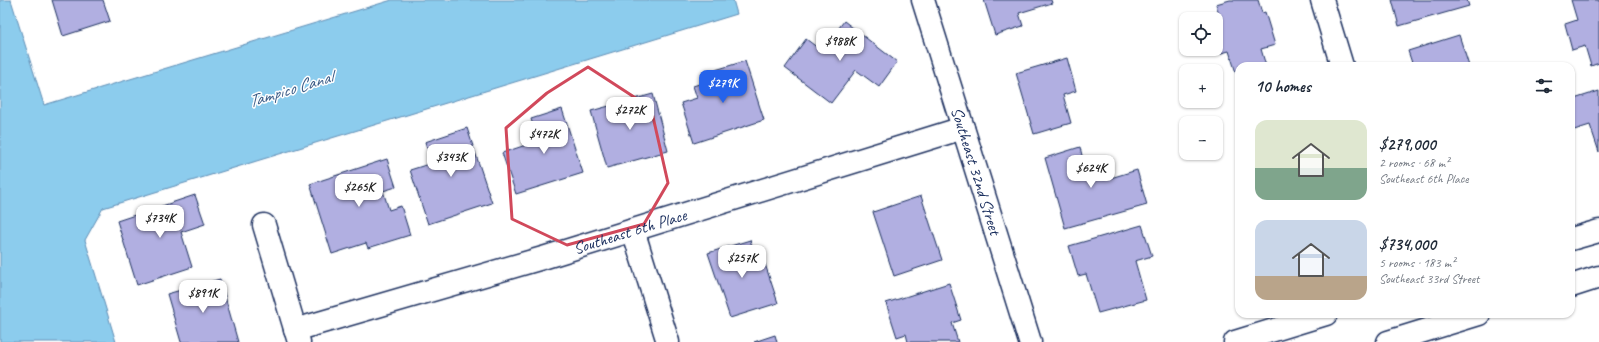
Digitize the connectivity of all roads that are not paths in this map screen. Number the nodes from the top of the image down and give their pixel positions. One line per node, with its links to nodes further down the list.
1 (923, 0): 4 (street, Southeast 32nd Street)
2 (1322, 0): 3 (street)
3 (1341, 62)
4 (963, 128): 6 (street, Southeast 6th Place); 16 (street, Southeast 32nd Street)
5 (264, 225): 14 (street)
6 (633, 230): 14 (street, Southeast 6th Place); 15 (street)
7 (1599, 231): 8 (street)
8 (1575, 238)
9 (1599, 277): 10 (street)
10 (1575, 285)
11 (1313, 318): 17 (street)
12 (1452, 318): 13 (street)
13 (1418, 323): 18 (street)
14 (297, 336)
15 (668, 342)
16 (1030, 342)
17 (1235, 342)
18 (1388, 342)

